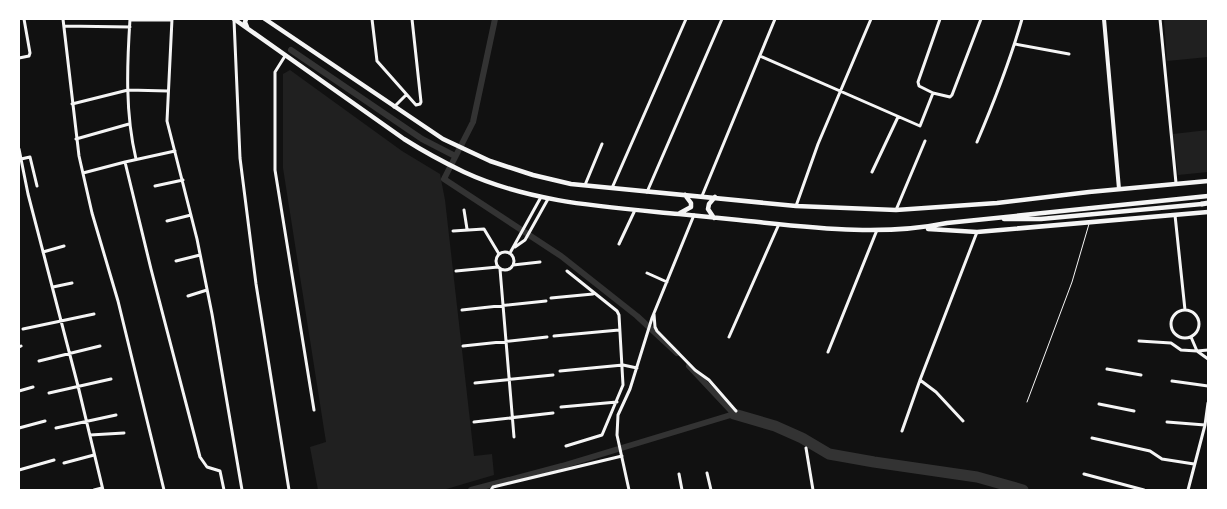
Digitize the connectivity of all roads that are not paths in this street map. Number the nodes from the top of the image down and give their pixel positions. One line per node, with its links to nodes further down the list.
1 (24, 19): 26 (street)
2 (63, 19): 19 (street)
3 (130, 19): 18 (street); 20 (street)
4 (234, 19): 21 (main road); 182 (street)
5 (246, 19): 21 (main road)
6 (265, 19): 33 (main road)
7 (372, 19): 31 (street)
8 (412, 19): 31 (street)
9 (686, 19): 53 (street)
10 (722, 19): 55 (street)
11 (776, 19): 25 (street)
12 (871, 19): 29 (street)
13 (940, 19): 30 (street)
14 (981, 19): 30 (street)
15 (1022, 19): 22 (street)
16 (1104, 19): 54 (street)
17 (1160, 19): 49 (street)
18 (172, 20): 28 (street)
19 (64, 26): 20 (street); 32 (street)
20 (130, 27): 27 (street)
21 (250, 30): 24 (main road)
22 (1015, 44): 23 (street); 38 (street)
23 (1069, 54)
24 (285, 56): 59 (main road); 147 (street)
25 (760, 56): 29 (street); 57 (street)
26 (19, 58)
27 (128, 90): 28 (street); 32 (street); 35 (street)
28 (168, 91): 41 (street)
29 (840, 91): 34 (street); 63 (street)
30 (933, 93): 34 (street)
31 (406, 95): 33 (street)
32 (72, 104): 36 (street)
33 (394, 107): 52 (main road)
34 (898, 117): 45 (street)
35 (129, 124): 36 (street); 43 (street)
36 (76, 139): 46 (street)
37 (925, 141): 66 (street)
38 (977, 142)
39 (602, 144): 52 (street)
40 (19, 149): 42 (street)
41 (175, 151): 43 (street); 47 (street)
42 (21, 159): 50 (street); 85 (street)
43 (136, 159): 44 (street)
44 (125, 162): 46 (street); 180 (street)
45 (872, 172)
46 (83, 173): 179 (street)
47 (183, 180): 51 (street); 68 (street)
48 (1208, 181): 49 (main road)
49 (1176, 183): 54 (main road)
50 (37, 186)
51 (155, 186)
52 (585, 186): 53 (main road)
53 (612, 189): 55 (main road)
54 (1119, 189): 66 (main road)
55 (647, 192): 56 (main road)
56 (685, 195): 57 (main road); 69 (main road)
57 (702, 196): 60 (main road)
58 (1208, 196): 73 (main road)
59 (541, 197): 61 (main road); 84 (street)
60 (715, 197): 63 (main road); 72 (main road)
61 (548, 198): 65 (main road); 84 (street)
62 (1205, 204): 73 (main road)
63 (796, 206): 66 (main road)
64 (464, 210): 79 (street)
65 (635, 210): 69 (main road); 82 (street)
66 (896, 210)
67 (1208, 212): 71 (main road)
68 (191, 214): 74 (street); 88 (street)
69 (679, 214): 70 (main road)
70 (694, 215): 72 (main road); 96 (street)
71 (1175, 215): 75 (main road); 106 (street)
72 (714, 218): 76 (main road)
73 (994, 218): 77 (main road)
74 (167, 221)
75 (1089, 223): 81 (main road); 143 (lane)
76 (779, 224): 78 (main road); 114 (street)
77 (923, 228): 78 (main road); 81 (main road)
78 (878, 229): 122 (street)
79 (467, 230): 80 (street); 87 (street)
80 (453, 231)
81 (977, 232): 134 (street)
82 (619, 244)
83 (64, 246): 85 (street)
84 (514, 248): 86 (street)
85 (43, 252): 98 (street)
86 (510, 253): 87 (street); 91 (street)
87 (499, 254): 92 (street)
88 (200, 256): 89 (street); 99 (street)
89 (176, 261)
90 (540, 262): 91 (street)
91 (513, 264): 92 (street)
92 (499, 268): 93 (street); 104 (street)
93 (456, 271)
94 (567, 271): 100 (street)
95 (647, 273): 96 (street)
96 (667, 282): 108 (street)
97 (72, 283): 98 (street)
98 (53, 288): 109 (street)
99 (207, 290): 101 (street); 181 (street)
100 (594, 294): 102 (street); 111 (street)
101 (188, 296)
102 (551, 298)
103 (546, 301): 104 (street)
104 (503, 305): 105 (street); 117 (street)
105 (462, 310)
106 (1185, 310): 115 (street); 115 (street)
107 (94, 314): 109 (street)
108 (653, 316): 127 (street); 148 (street)
109 (61, 321): 110 (street); 123 (street)
110 (23, 329)
111 (619, 330): 112 (street); 126 (street)
112 (554, 336)
113 (547, 337): 117 (street)
114 (729, 337)
115 (1191, 337): 120 (street)
116 (1139, 341): 120 (street)
117 (506, 342): 119 (street); 133 (street)
118 (100, 346): 123 (street)
119 (463, 346)
120 (1197, 350): 121 (street); 124 (street)
121 (1208, 350)
122 (828, 352)
123 (70, 353): 125 (street); 137 (street)
124 (1208, 359)
125 (39, 361)
126 (623, 365): 127 (street); 129 (street); 142 (street)
127 (637, 368): 168 (street)
128 (1106, 370): 131 (street)
129 (560, 371)
130 (552, 375): 133 (street)
131 (1141, 375)
132 (111, 379): 137 (street)
133 (508, 380): 136 (street); 152 (street)
134 (920, 380): 155 (street); 161 (street)
135 (1172, 381): 138 (street)
136 (475, 383)
137 (78, 386): 141 (street); 153 (street)
138 (1208, 386)
139 (33, 387): 140 (street)
140 (19, 391)
141 (49, 393)
142 (617, 402): 146 (street); 166 (street)
143 (1027, 402)
144 (1208, 403): 158 (street)
145 (1099, 404): 149 (street)
146 (561, 407)
147 (314, 410)
148 (736, 411)
149 (1134, 411)
150 (553, 413): 152 (street)
151 (116, 415): 153 (street)
152 (513, 418): 156 (street); 164 (street)
153 (87, 420): 160 (street); 163 (street)
154 (46, 421): 159 (street)
155 (963, 421)
156 (474, 422)
157 (1167, 422): 158 (street)
158 (1205, 424): 172 (street)
159 (19, 428)
160 (56, 428)
161 (902, 431)
162 (124, 433): 163 (street)
163 (90, 435): 169 (street)
164 (514, 437)
165 (1092, 438): 172 (street)
166 (566, 446)
167 (806, 448): 187 (street)
168 (622, 454): 183 (street); 184 (street)
169 (94, 455): 171 (street); 177 (street)
170 (54, 460): 173 (street)
171 (64, 463)
172 (1194, 464): 189 (street)
173 (19, 470)
174 (707, 473): 186 (street)
175 (679, 474): 185 (street)
176 (1084, 474): 188 (street)
177 (103, 489): 178 (street)
178 (94, 490)
179 (164, 490)
180 (224, 490)
181 (242, 490)
182 (290, 490)
183 (491, 490)
184 (629, 490)
185 (682, 490)
186 (711, 490)
187 (814, 490)
188 (1144, 490)
189 (1188, 490)

